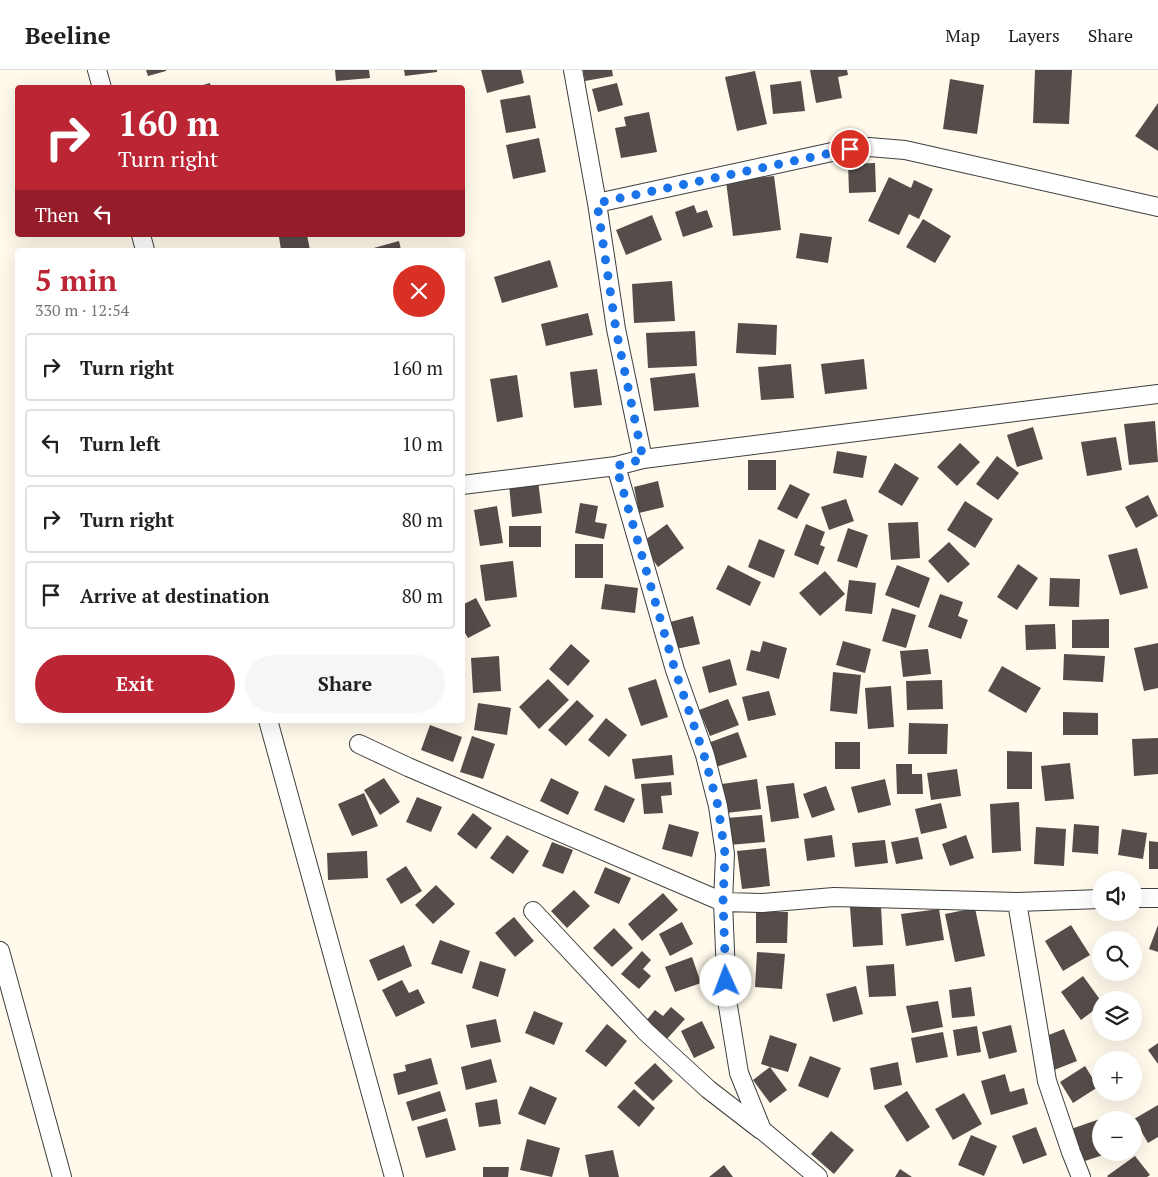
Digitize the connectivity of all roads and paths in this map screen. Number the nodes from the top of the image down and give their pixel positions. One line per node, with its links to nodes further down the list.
1 (97, 70): 3 (street)
2 (573, 70): 4 (street)
3 (101, 85)
4 (597, 203): 5 (street); 7 (street)
5 (1158, 207)
6 (1157, 393): 7 (street)
7 (643, 459): 8 (street)
8 (616, 466): 9 (street); 15 (street)
9 (465, 485)
10 (269, 723): 21 (street)
11 (359, 744): 15 (street)
12 (1142, 898): 13 (street)
13 (1158, 898)
14 (1092, 899): 16 (street)
15 (723, 902): 16 (street); 19 (street)
16 (1017, 902): 23 (street)
17 (533, 911): 19 (street)
18 (0, 951): 20 (street)
19 (762, 1130): 22 (street)
20 (62, 1177)
21 (394, 1177)
22 (818, 1177)
23 (1081, 1177)

